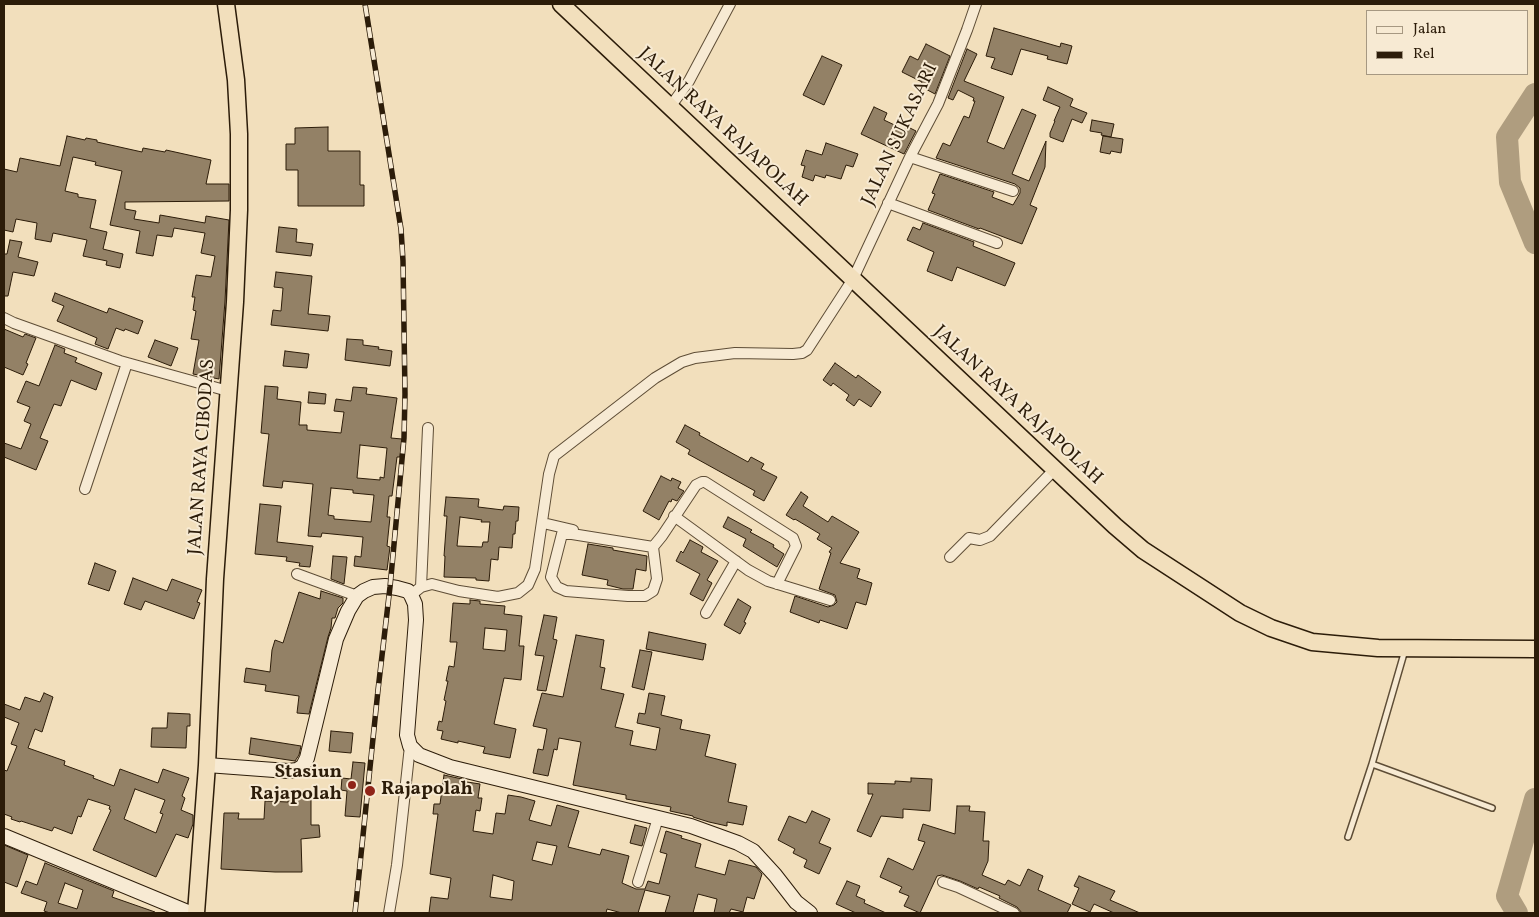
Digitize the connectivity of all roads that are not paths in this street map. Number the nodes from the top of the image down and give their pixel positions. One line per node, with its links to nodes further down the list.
1 (226, 4): 13 (highway, JALAN RAYA CIBODAS)
2 (561, 4): 5 (highway, JALAN RAYA RAJAPOLAH)
3 (730, 4): 5 (street)
4 (976, 4): 6 (street, JALAN SUKASARI)
5 (670, 107): 10 (highway, JALAN RAYA RAJAPOLAH)
6 (910, 157): 7 (street); 8 (street, JALAN SUKASARI)
7 (1013, 191)
8 (888, 203): 9 (street); 10 (street, JALAN SUKASARI)
9 (997, 243)
10 (853, 279): 15 (highway, JALAN RAYA RAJAPOLAH); 19 (street, JALAN SUKASARI)
11 (4, 318): 12 (street)
12 (127, 363): 13 (street); 17 (street)
13 (228, 391): 34 (highway, JALAN RAYA CIBODAS)
14 (428, 428): 26 (street)
15 (1055, 469): 22 (street); 30 (highway, JALAN RAYA RAJAPOLAH)
16 (701, 473): 18 (street)
17 (86, 489)
18 (674, 516): 19 (street); 21 (street); 23 (street); 25 (street)
19 (543, 523): 20 (street); 26 (street)
20 (562, 534): 21 (street); 21 (street)
21 (653, 547)
22 (950, 557)
23 (736, 561): 25 (street); 29 (street)
24 (297, 574): 27 (street)
25 (777, 584): 28 (street)
26 (416, 591): 27 (main road); 32 (main road)
27 (358, 596): 34 (main road)
28 (830, 600)
29 (706, 613)
30 (1405, 649): 31 (highway, JALAN RAYA RAJAPOLAH); 33 (lane)
31 (1533, 649)
32 (410, 746): 36 (main road); 43 (street)
33 (1372, 764): 35 (lane); 38 (lane)
34 (207, 765): 42 (highway, JALAN RAYA CIBODAS)
35 (1492, 808)
36 (658, 818): 39 (street); 44 (main road)
37 (4, 836): 41 (main road)
38 (1348, 837)
39 (638, 882)
40 (943, 882): 45 (street)
41 (190, 913)
42 (196, 913)
43 (389, 913)
44 (810, 913)
45 (1014, 913)

